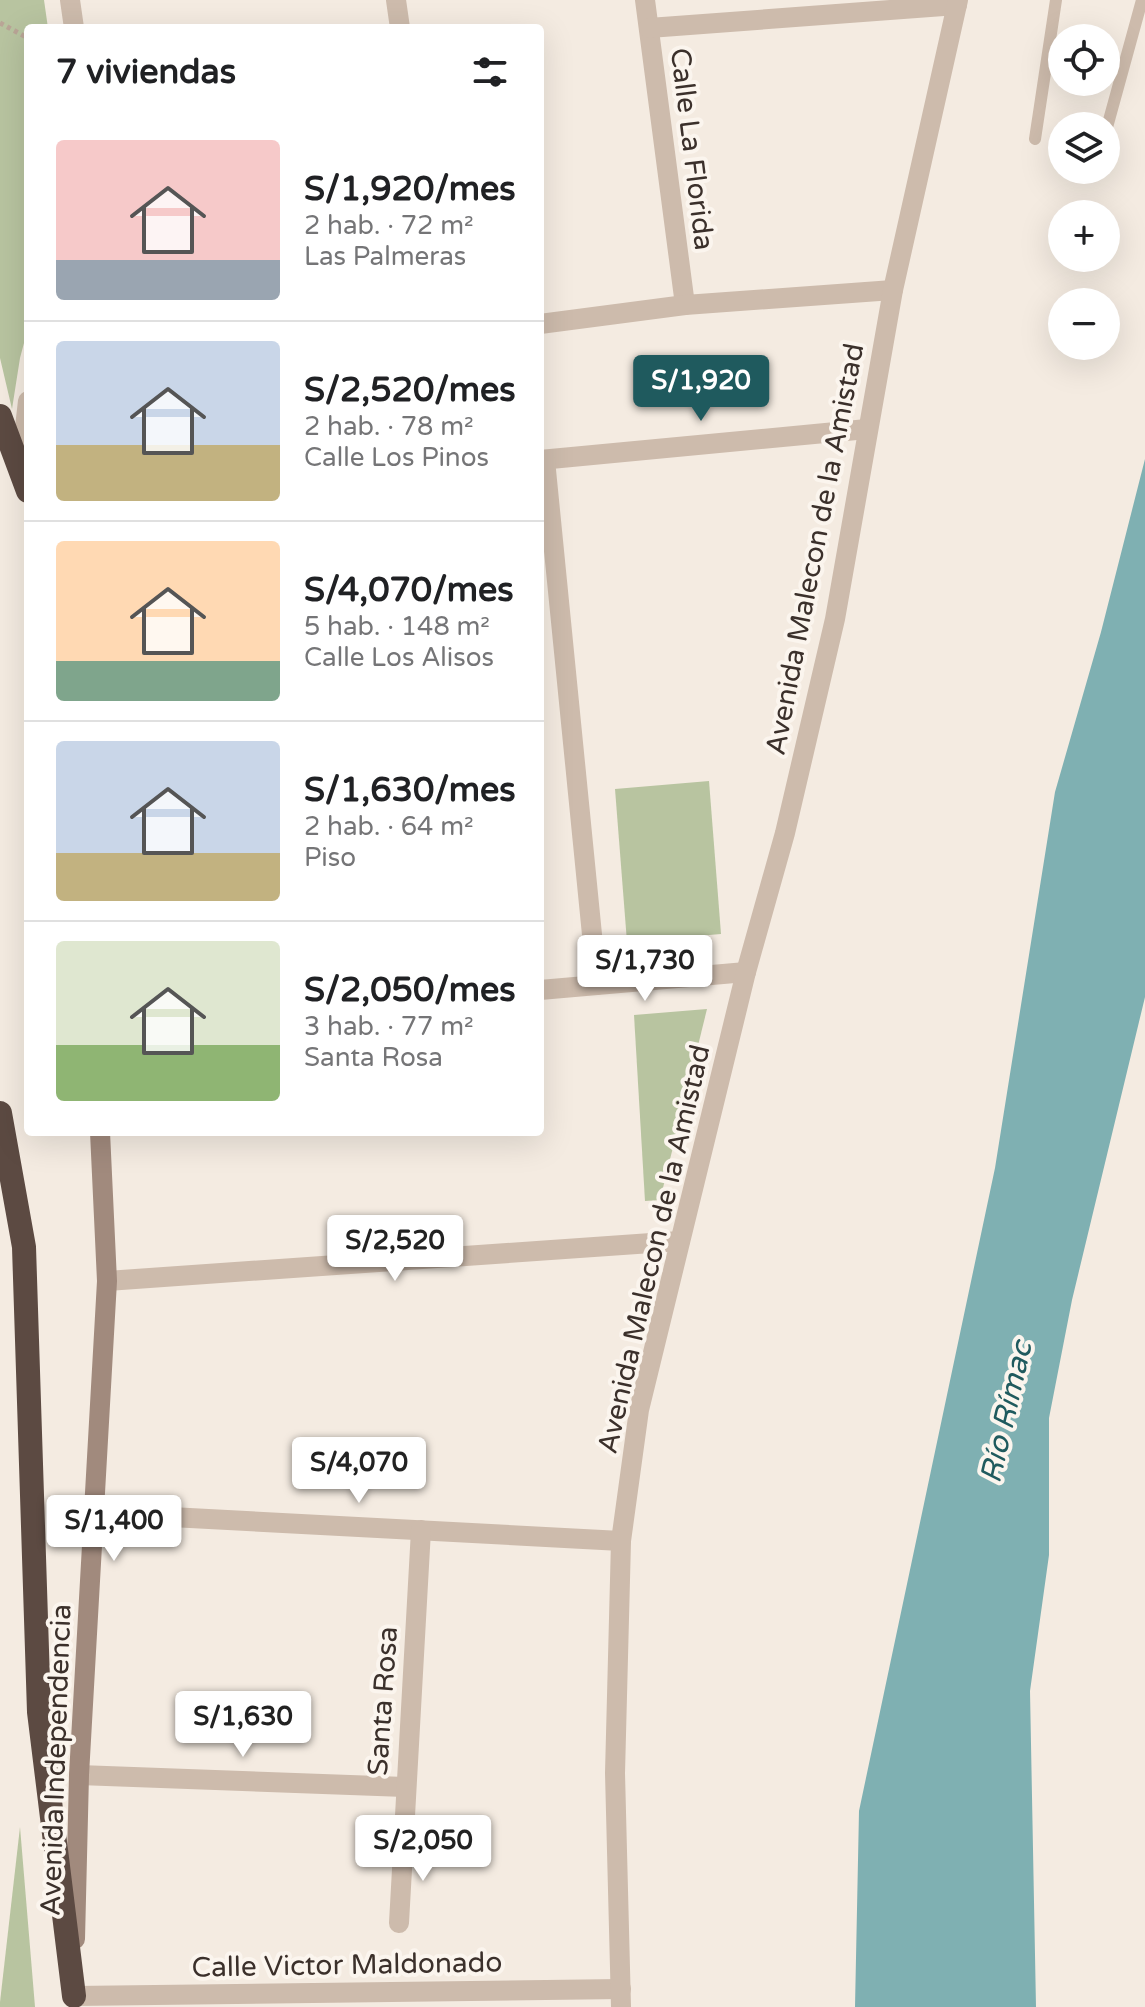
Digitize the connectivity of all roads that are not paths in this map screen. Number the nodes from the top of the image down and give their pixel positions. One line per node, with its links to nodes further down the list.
1 (70, 0): 7 (street)
2 (396, 0): 8 (street)
3 (645, 0): 9 (street, Calle La Florida)
4 (1056, 0): 11 (lane)
5 (1142, 0): 10 (lane)
6 (958, 3): 9 (street); 12 (street, Avenida Malecon de la Amistad)
7 (73, 24)
8 (399, 24)
9 (649, 28): 13 (street, Calle La Florida)
10 (1111, 112)
11 (1035, 139)
12 (893, 290): 13 (street); 16 (street, Avenida Malecon de la Amistad)
13 (685, 305): 14 (street)
14 (544, 323)
15 (0, 416): 19 (highway)
16 (867, 429): 17 (street); 20 (street, Avenida Malecon de la Amistad)
17 (544, 460)
18 (544, 470): 21 (street)
19 (24, 482)
20 (746, 972): 21 (street); 25 (street, Avenida Malecon de la Amistad)
21 (597, 985): 22 (street)
22 (544, 990)
23 (0, 1113): 34 (highway)
24 (100, 1136): 26 (main road, Avenida Independencia)
25 (680, 1241): 26 (street); 29 (street, Avenida Malecon de la Amistad)
26 (107, 1281): 27 (main road, Avenida Independencia)
27 (95, 1513): 28 (street); 30 (main road, Avenida Independencia)
28 (421, 1530): 29 (street); 31 (street, Santa Rosa)
29 (621, 1541): 33 (street, Avenida Malecon de la Amistad)
30 (79, 1775): 31 (street); 34 (main road, Avenida Independencia)
31 (405, 1787): 32 (street, Santa Rosa)
32 (399, 1923)
33 (621, 1998): 34 (street, Calle Victor Maldonado)
34 (74, 2001)

